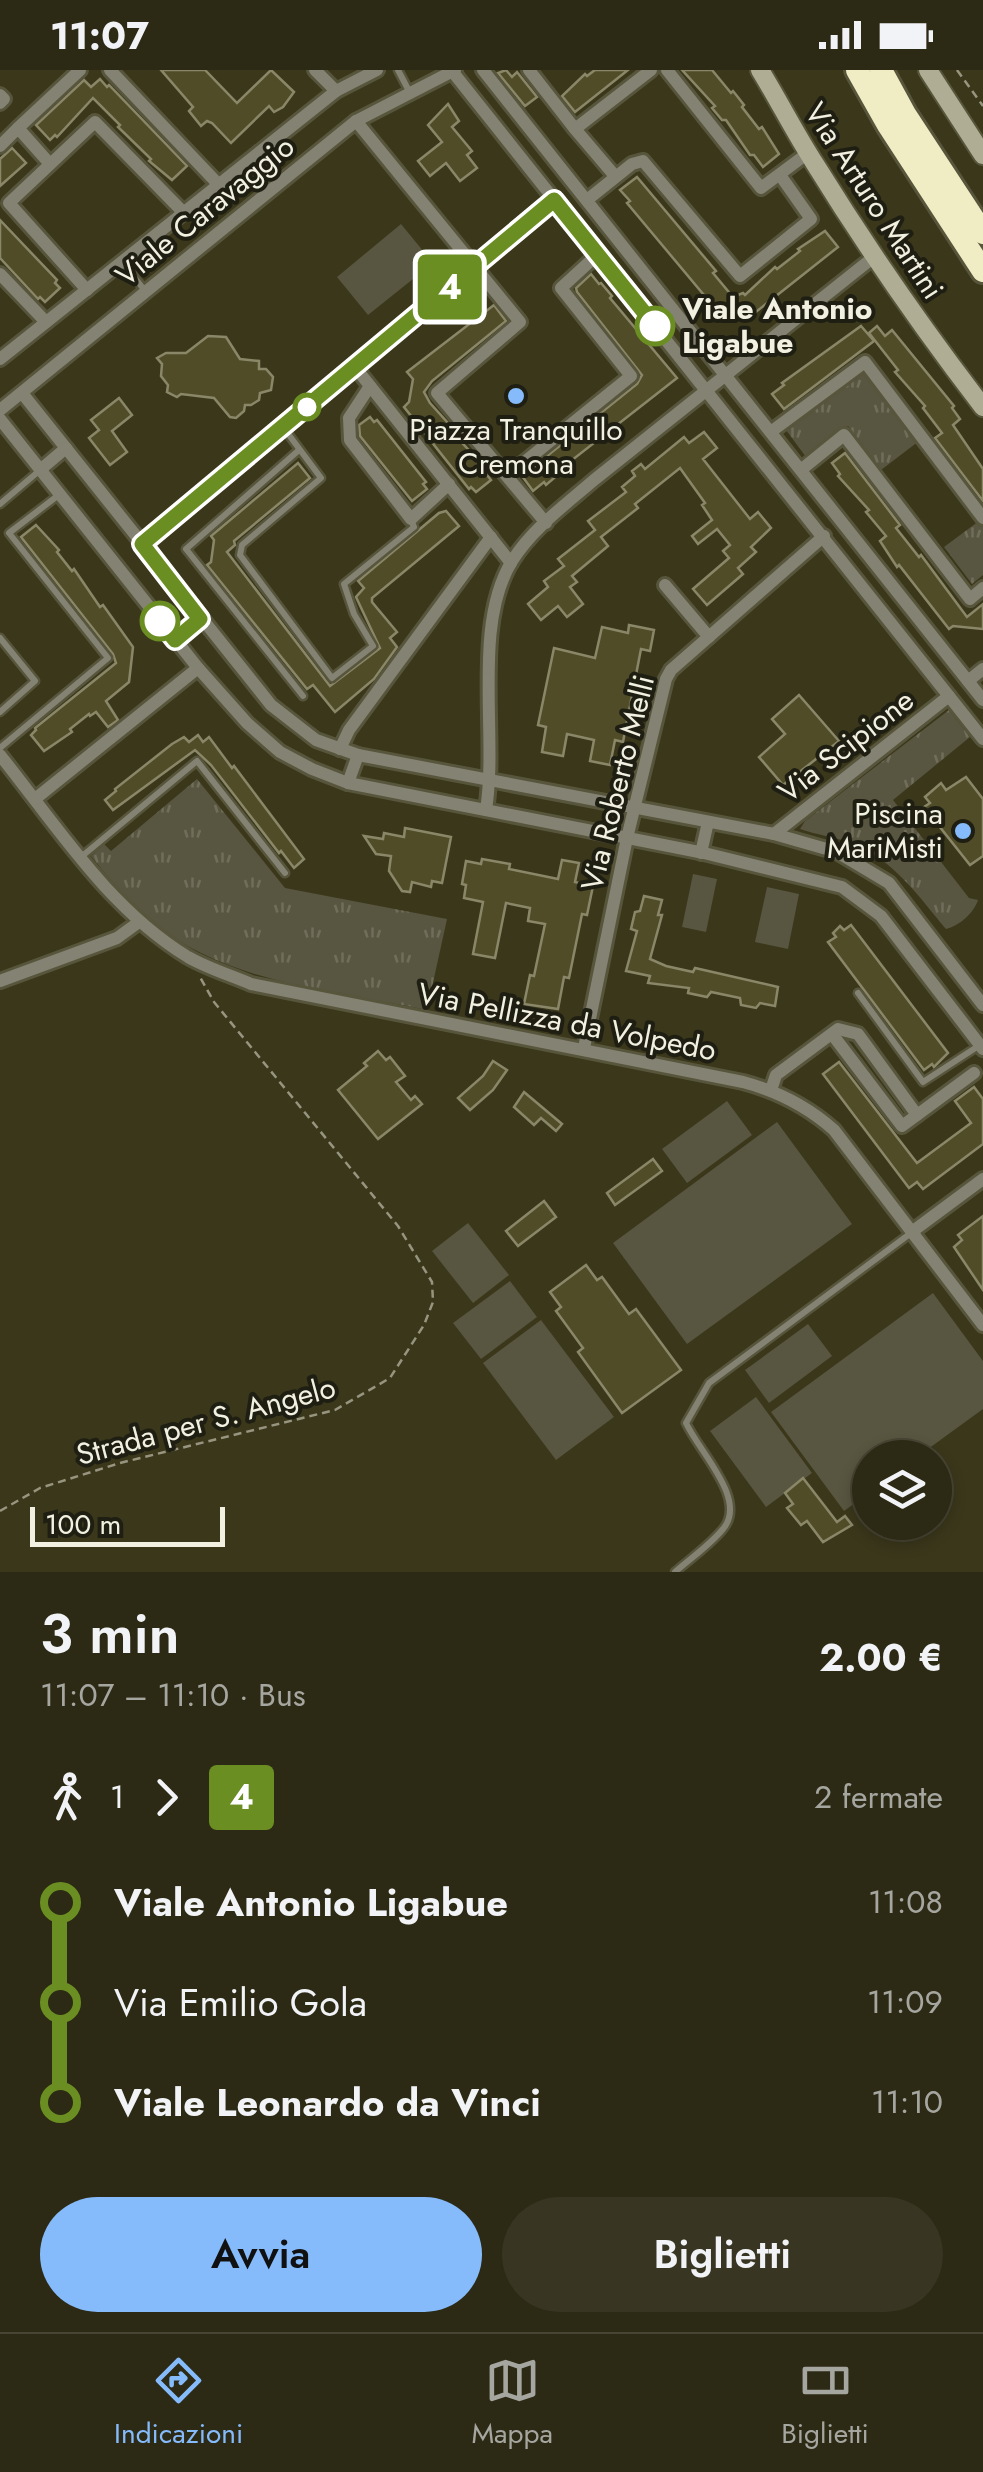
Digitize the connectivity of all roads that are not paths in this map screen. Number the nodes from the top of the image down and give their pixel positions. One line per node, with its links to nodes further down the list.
1 (80, 70): 20 (street)
2 (110, 70): 28 (street)
3 (315, 70): 15 (street)
4 (377, 70): 15 (street, Viale Caravaggio)
5 (398, 70): 16 (lane)
6 (483, 70): 30 (street)
7 (529, 70): 21 (street)
8 (651, 70): 21 (street)
9 (667, 70): 26 (street)
10 (760, 70): 23 (street, Via Arturo Martini)
11 (858, 70): 37 (highway)
12 (881, 70): 32 (highway)
13 (928, 70): 24 (street)
14 (454, 71): 16 (street, Viale Caravaggio); 29 (street)
15 (336, 92): 28 (street, Viale Caravaggio)
16 (410, 93): 19 (street, Viale Caravaggio)
17 (0, 95): 18 (street)
18 (0, 103)
19 (356, 120): 36 (street); 40 (street, Viale Caravaggio)
20 (18, 128): 22 (street); 25 (street)
21 (576, 129): 27 (street)
22 (0, 146)
23 (808, 153): 26 (street); 34 (street, Via Arturo Martini)
24 (983, 156)
25 (50, 164): 31 (street); 39 (street)
26 (780, 175): 27 (street)
27 (615, 176): 30 (street)
28 (219, 185): 31 (street, Viale Caravaggio)
29 (554, 200): 33 (street); 36 (street)
30 (587, 200): 44 (street)
31 (184, 213): 35 (street, Viale Caravaggio)
32 (983, 233)
33 (598, 254): 46 (street); 57 (street)
34 (875, 256): 44 (street); 48 (street, Via Arturo Martini)
35 (122, 262): 39 (street, Viale Caravaggio); 40 (lane)
36 (475, 266): 43 (street); 57 (street)
37 (983, 270)
38 (0, 274): 41 (street)
39 (87, 290): 41 (street, Viale Caravaggio)
40 (146, 292): 47 (street, Viale Caravaggio)
41 (46, 322): 42 (street, Viale Caravaggio)
42 (1, 356)
43 (356, 367): 45 (street); 51 (street)
44 (727, 374): 46 (street); 52 (street)
45 (370, 386): 58 (street); 62 (street)
46 (706, 390): 63 (street); 64 (street)
47 (22, 393): 49 (street, Viale Caravaggio); 53 (street)
48 (983, 407)
49 (0, 410)
50 (0, 419): 56 (street)
51 (283, 428): 54 (lane); 66 (street)
52 (772, 431): 55 (street); 61 (street)
53 (66, 448): 56 (street); 66 (street)
54 (299, 450): 62 (lane); 77 (lane)
55 (802, 469): 69 (street); 76 (street)
56 (40, 470): 59 (street); 60 (lane)
57 (507, 476): 63 (street)
58 (449, 484): 62 (street); 65 (street)
59 (60, 494): 73 (street); 83 (lane)
60 (0, 504)
61 (983, 518)
62 (411, 519)
63 (546, 523): 67 (street)
64 (824, 536): 71 (street, Via Roberto Melli); 78 (street)
65 (491, 537): 67 (street); 82 (street)
66 (142, 544): 70 (street)
67 (511, 563): 85 (street)
68 (665, 585): 71 (street)
69 (983, 588)
70 (200, 619): 73 (street); 82 (street)
71 (708, 637): 89 (street, Via Roberto Melli)
72 (0, 638): 80 (lane)
73 (175, 640): 74 (street)
74 (198, 668): 86 (street); 87 (street)
75 (983, 669): 76 (street)
76 (968, 681): 79 (street)
77 (303, 696)
78 (949, 696): 81 (street); 91 (street, Via Scipione)
79 (983, 700)
80 (0, 712)
81 (983, 739)
82 (340, 749): 84 (street)
83 (0, 752): 87 (street, Via Pellizza da Volpedo)
84 (358, 756): 85 (street); 86 (street)
85 (491, 781): 88 (street); 89 (street)
86 (348, 783): 88 (street)
87 (36, 799): 94 (street, Via Pellizza da Volpedo)
88 (486, 810): 92 (street)
89 (636, 810): 90 (street); 92 (street, Via Roberto Melli)
90 (708, 822): 91 (street); 93 (street)
91 (774, 834): 97 (street)
92 (627, 838): 93 (street); 104 (street, Via Roberto Melli)
93 (701, 853): 98 (street)
94 (80, 858): 95 (lane); 96 (street, Via Pellizza da Volpedo)
95 (286, 873)
96 (139, 922): 99 (street); 104 (street, Via Pellizza da Volpedo)
97 (944, 952): 98 (street); 101 (street)
98 (922, 969): 103 (street)
99 (0, 981)
100 (858, 993): 103 (lane)
101 (983, 1004)
102 (832, 1034): 106 (street); 107 (street); 107 (street)
103 (981, 1047)
104 (584, 1048): 106 (street, Via Pellizza da Volpedo)
105 (974, 1073): 107 (street)
106 (771, 1090): 109 (street, Via Pellizza da Volpedo)
107 (917, 1115)
108 (983, 1179): 109 (street)
109 (913, 1231): 110 (street, Via Pellizza da Volpedo); 111 (lane)
110 (983, 1325)
111 (675, 1572)

